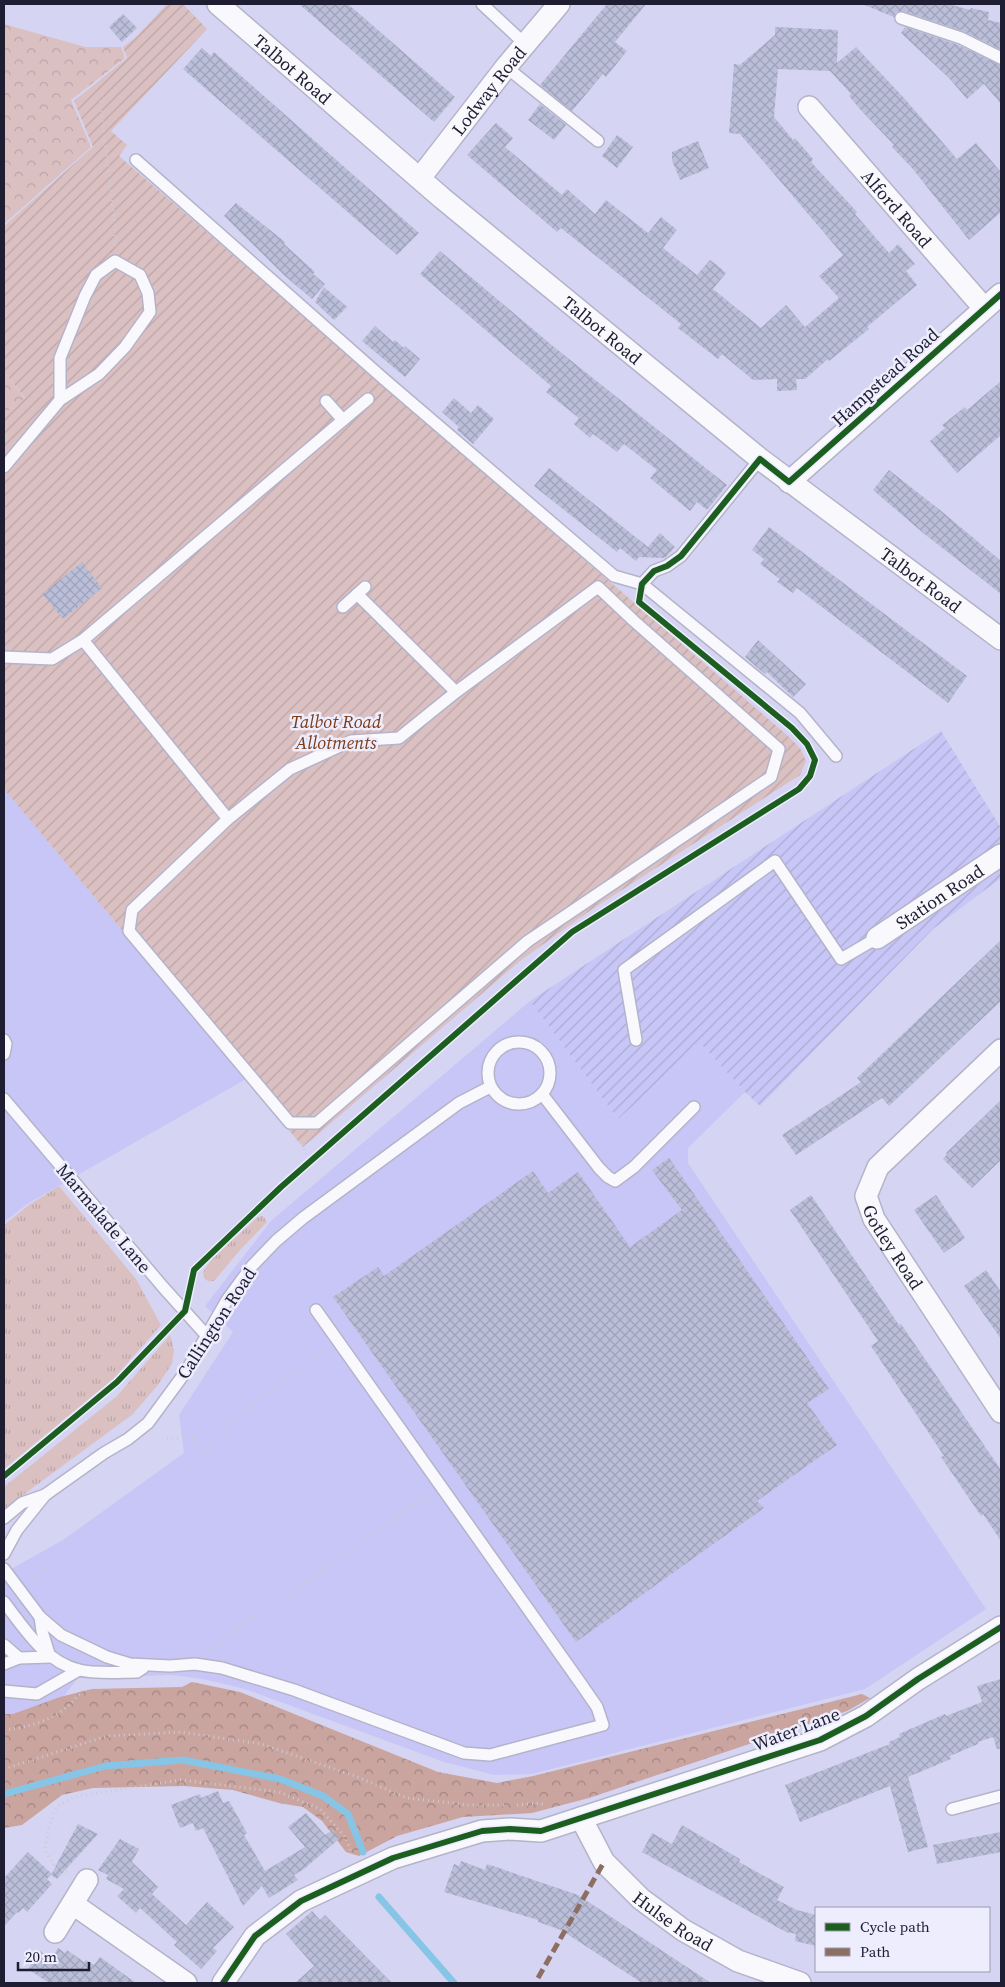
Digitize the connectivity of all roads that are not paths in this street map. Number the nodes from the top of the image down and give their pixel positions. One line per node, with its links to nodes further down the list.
1 (218, 4): 11 (street, Talbot Road)
2 (482, 4): 5 (lane)
3 (559, 4): 5 (street, Lodway Road)
4 (901, 18): 6 (lane)
5 (529, 39): 7 (street, Lodway Road)
6 (1001, 58)
7 (506, 66): 9 (lane); 11 (street, Lodway Road)
8 (809, 107): 13 (street, Alford Road)
9 (598, 141)
10 (136, 160): 21 (lane)
11 (420, 178): 18 (street, Talbot Road)
12 (1001, 294): 13 (street, Hampstead Road)
13 (984, 308): 20 (street, Hampstead Road)
14 (368, 399): 17 (lane)
15 (60, 400): 15 (lane); 19 (lane)
16 (326, 401): 17 (lane)
17 (343, 420): 26 (lane)
18 (760, 460): 20 (street, Talbot Road); 22 (lane)
19 (4, 467)
20 (789, 482): 25 (street, Talbot Road)
21 (614, 576): 22 (lane); 23 (lane)
22 (642, 584): 29 (lane)
23 (603, 592): 28 (lane); 30 (lane)
24 (343, 607): 28 (lane)
25 (1001, 639)
26 (83, 640): 27 (lane); 30 (lane)
27 (4, 657)
28 (456, 692): 30 (lane)
29 (836, 756)
30 (228, 819)
31 (1001, 855): 32 (street, Station Road)
32 (877, 938): 34 (lane)
33 (4, 1040): 36 (lane)
34 (636, 1040)
35 (1001, 1050): 43 (street, Gotley Road)
36 (4, 1054)
37 (490, 1087): 38 (lane); 38 (lane); 42 (lane, Callington Road)
38 (542, 1094): 40 (lane)
39 (4, 1099): 42 (lane, Marmalade Lane)
40 (694, 1107)
41 (316, 1310): 56 (lane)
42 (207, 1336): 44 (lane, Callington Road)
43 (1001, 1412)
44 (45, 1495): 45 (lane); 46 (lane)
45 (4, 1518)
46 (4, 1554)
47 (4, 1569): 49 (lane)
48 (4, 1602): 53 (lane)
49 (40, 1617): 53 (lane); 56 (lane)
50 (1001, 1627): 61 (street, Water Lane)
51 (4, 1645): 54 (lane)
52 (4, 1653): 54 (lane)
53 (50, 1657): 54 (lane); 57 (lane)
54 (18, 1658): 55 (lane)
55 (4, 1661)
56 (149, 1665): 57 (lane)
57 (81, 1676): 58 (lane)
58 (4, 1691)
59 (1001, 1796): 60 (lane)
60 (952, 1809)
61 (581, 1818): 66 (street, Water Lane); 67 (street, Hulse Road)
62 (86, 1882): 63 (street)
63 (72, 1904): 64 (street); 65 (street)
64 (55, 1932)
65 (186, 1983)
66 (223, 1983)
67 (800, 1983)

